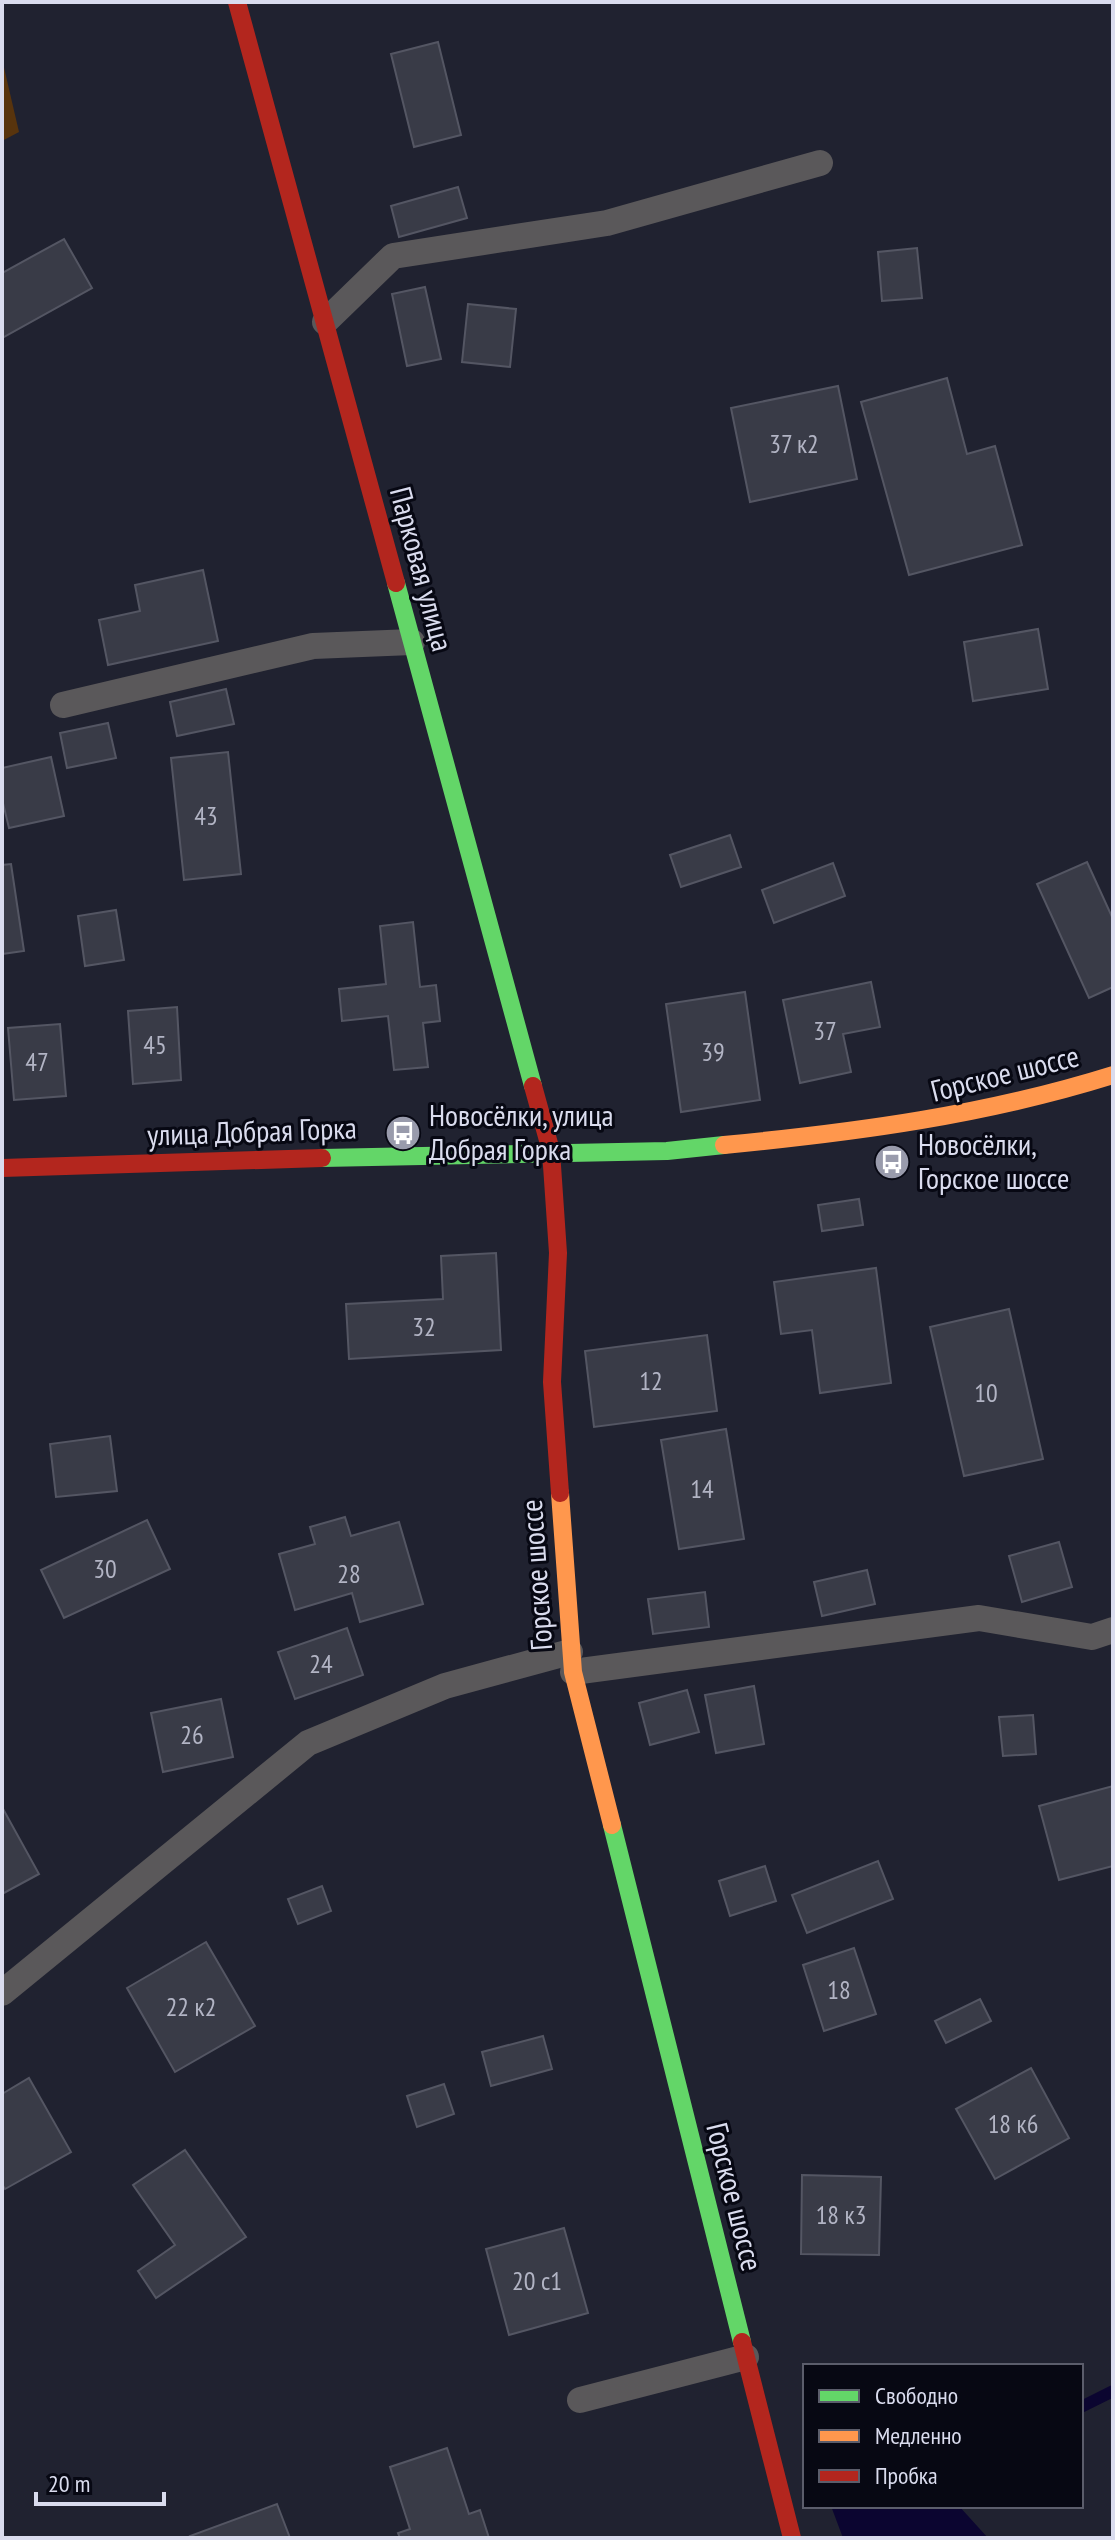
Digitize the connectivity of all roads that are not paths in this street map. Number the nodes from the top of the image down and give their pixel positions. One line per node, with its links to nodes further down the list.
1 (237, 2): 3 (main road, Парковая улица)
2 (820, 163): 3 (lane)
3 (325, 322): 4 (main road, Парковая улица)
4 (412, 642): 5 (lane); 7 (main road, Парковая улица)
5 (63, 705)
6 (1113, 1075): 7 (main road, Горское шоссе)
7 (551, 1151): 8 (main road, улица Добрая Горка); 10 (main road, Горское шоссе)
8 (2, 1168)
9 (1113, 1630): 10 (lane)
10 (572, 1662): 11 (lane); 12 (main road, Горское шоссе)
11 (2, 1993)
12 (746, 2357): 13 (lane); 14 (main road, Горское шоссе)
13 (580, 2400)
14 (792, 2538)

